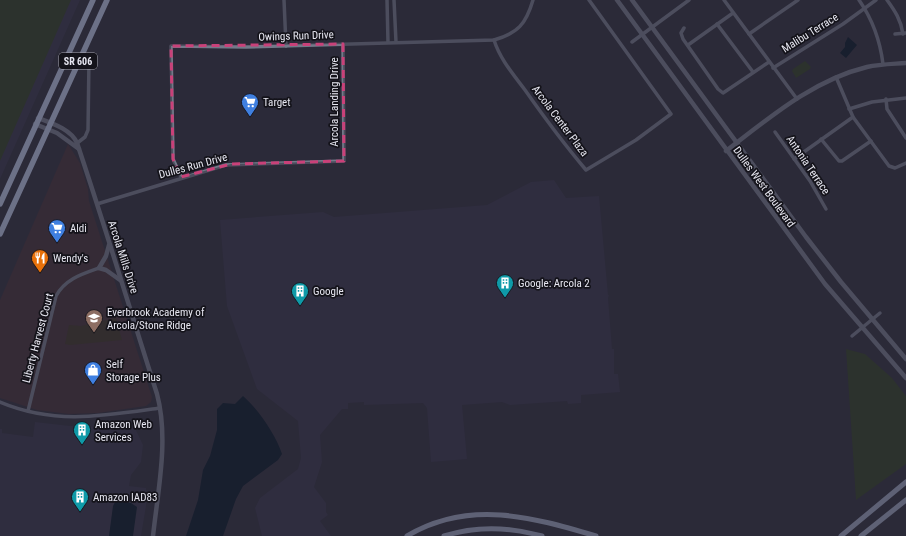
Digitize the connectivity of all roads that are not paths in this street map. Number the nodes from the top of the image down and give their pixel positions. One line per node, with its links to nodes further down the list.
1 (93, 0): 44 (main road, SR 606)
2 (107, 0): 45 (main road, SR 606)
3 (284, 0): 31 (street)
4 (386, 0): 26 (street)
5 (394, 0): 27 (street)
6 (534, 0): 25 (street, Owings Run Drive)
7 (589, 0): 25 (street, Arcola Center Plaza)
8 (617, 0): 21 (street, Dulles West Boulevard)
9 (632, 0): 19 (street, Dulles West Boulevard)
10 (689, 0): 19 (street)
11 (724, 0): 17 (street)
12 (798, 0): 22 (street)
13 (860, 0): 16 (street)
14 (876, 0): 16 (street, Malibu Terrace)
15 (887, 0): 24 (street)
16 (865, 8): 35 (street); 36 (street, Malibu Terrace)
17 (733, 13): 18 (street); 22 (street)
18 (717, 24): 30 (street); 37 (street)
19 (652, 27): 21 (street); 52 (street, Dulles West Boulevard)
20 (684, 28): 30 (street)
21 (641, 34): 28 (street); 54 (street, Dulles West Boulevard)
22 (749, 34): 33 (street)
23 (895, 34): 24 (street)
24 (904, 34)
25 (494, 40): 27 (street, Owings Run Drive)
26 (388, 42): 27 (street, Owings Run Drive); 29 (street, Owings Run Drive)
27 (396, 42)
28 (632, 42)
29 (343, 44): 31 (street, Owings Run Drive); 56 (street, Arcola Landing Drive)
30 (688, 45): 37 (street)
31 (286, 46): 58 (street, Owings Run Drive)
32 (89, 59): 53 (street)
33 (769, 62): 36 (street); 37 (street)
34 (906, 63): 35 (street)
35 (883, 64): 38 (street)
36 (773, 68): 40 (street)
37 (753, 72)
38 (836, 78): 40 (street); 42 (street)
39 (906, 98): 41 (street)
40 (797, 99): 52 (street)
41 (886, 99): 42 (street); 49 (street)
42 (849, 109): 43 (street)
43 (853, 117): 50 (street); 51 (street)
44 (38, 118): 45 (street); 46 (main road, SR 606)
45 (50, 123): 47 (main road, SR 606); 53 (street)
46 (35, 124): 47 (street); 59 (main road, SR 606)
47 (47, 129): 53 (street); 62 (main road, SR 606)
48 (774, 132): 55 (street, Antonia Terrace)
49 (906, 138)
50 (821, 140): 51 (street); 55 (street)
51 (871, 141): 57 (street)
52 (736, 143): 54 (street); 67 (street, Dulles West Boulevard)
53 (77, 146): 60 (street, Arcola Mills Drive)
54 (726, 151): 68 (street, Dulles West Boulevard)
55 (794, 159): 61 (street, Antonia Terrace)
56 (344, 160): 58 (street, Dulles Run Drive)
57 (906, 163)
58 (181, 177): 60 (street, Dulles Run Drive)
59 (0, 204)
60 (97, 204): 63 (street, Arcola Mills Drive)
61 (826, 209)
62 (0, 234)
63 (109, 243): 64 (street); 65 (street, Arcola Mills Drive)
64 (99, 268): 65 (street); 74 (street, Liberty Harvest Court)
65 (121, 282): 73 (street, Arcola Mills Drive)
66 (880, 313): 67 (street)
67 (872, 320): 68 (street); 70 (street, Dulles West Boulevard)
68 (862, 328): 69 (street); 71 (street, Dulles West Boulevard)
69 (852, 336)
70 (906, 359)
71 (906, 378)
72 (0, 402): 74 (street)
73 (160, 408): 74 (street); 77 (street, Arcola Mills Drive)
74 (28, 411)
75 (906, 482): 82 (main road)
76 (906, 500): 83 (main road)
77 (153, 536)
78 (408, 536): 81 (main road)
79 (444, 536): 80 (main road)
80 (542, 536)
81 (596, 536)
82 (841, 536)
83 (861, 536)

